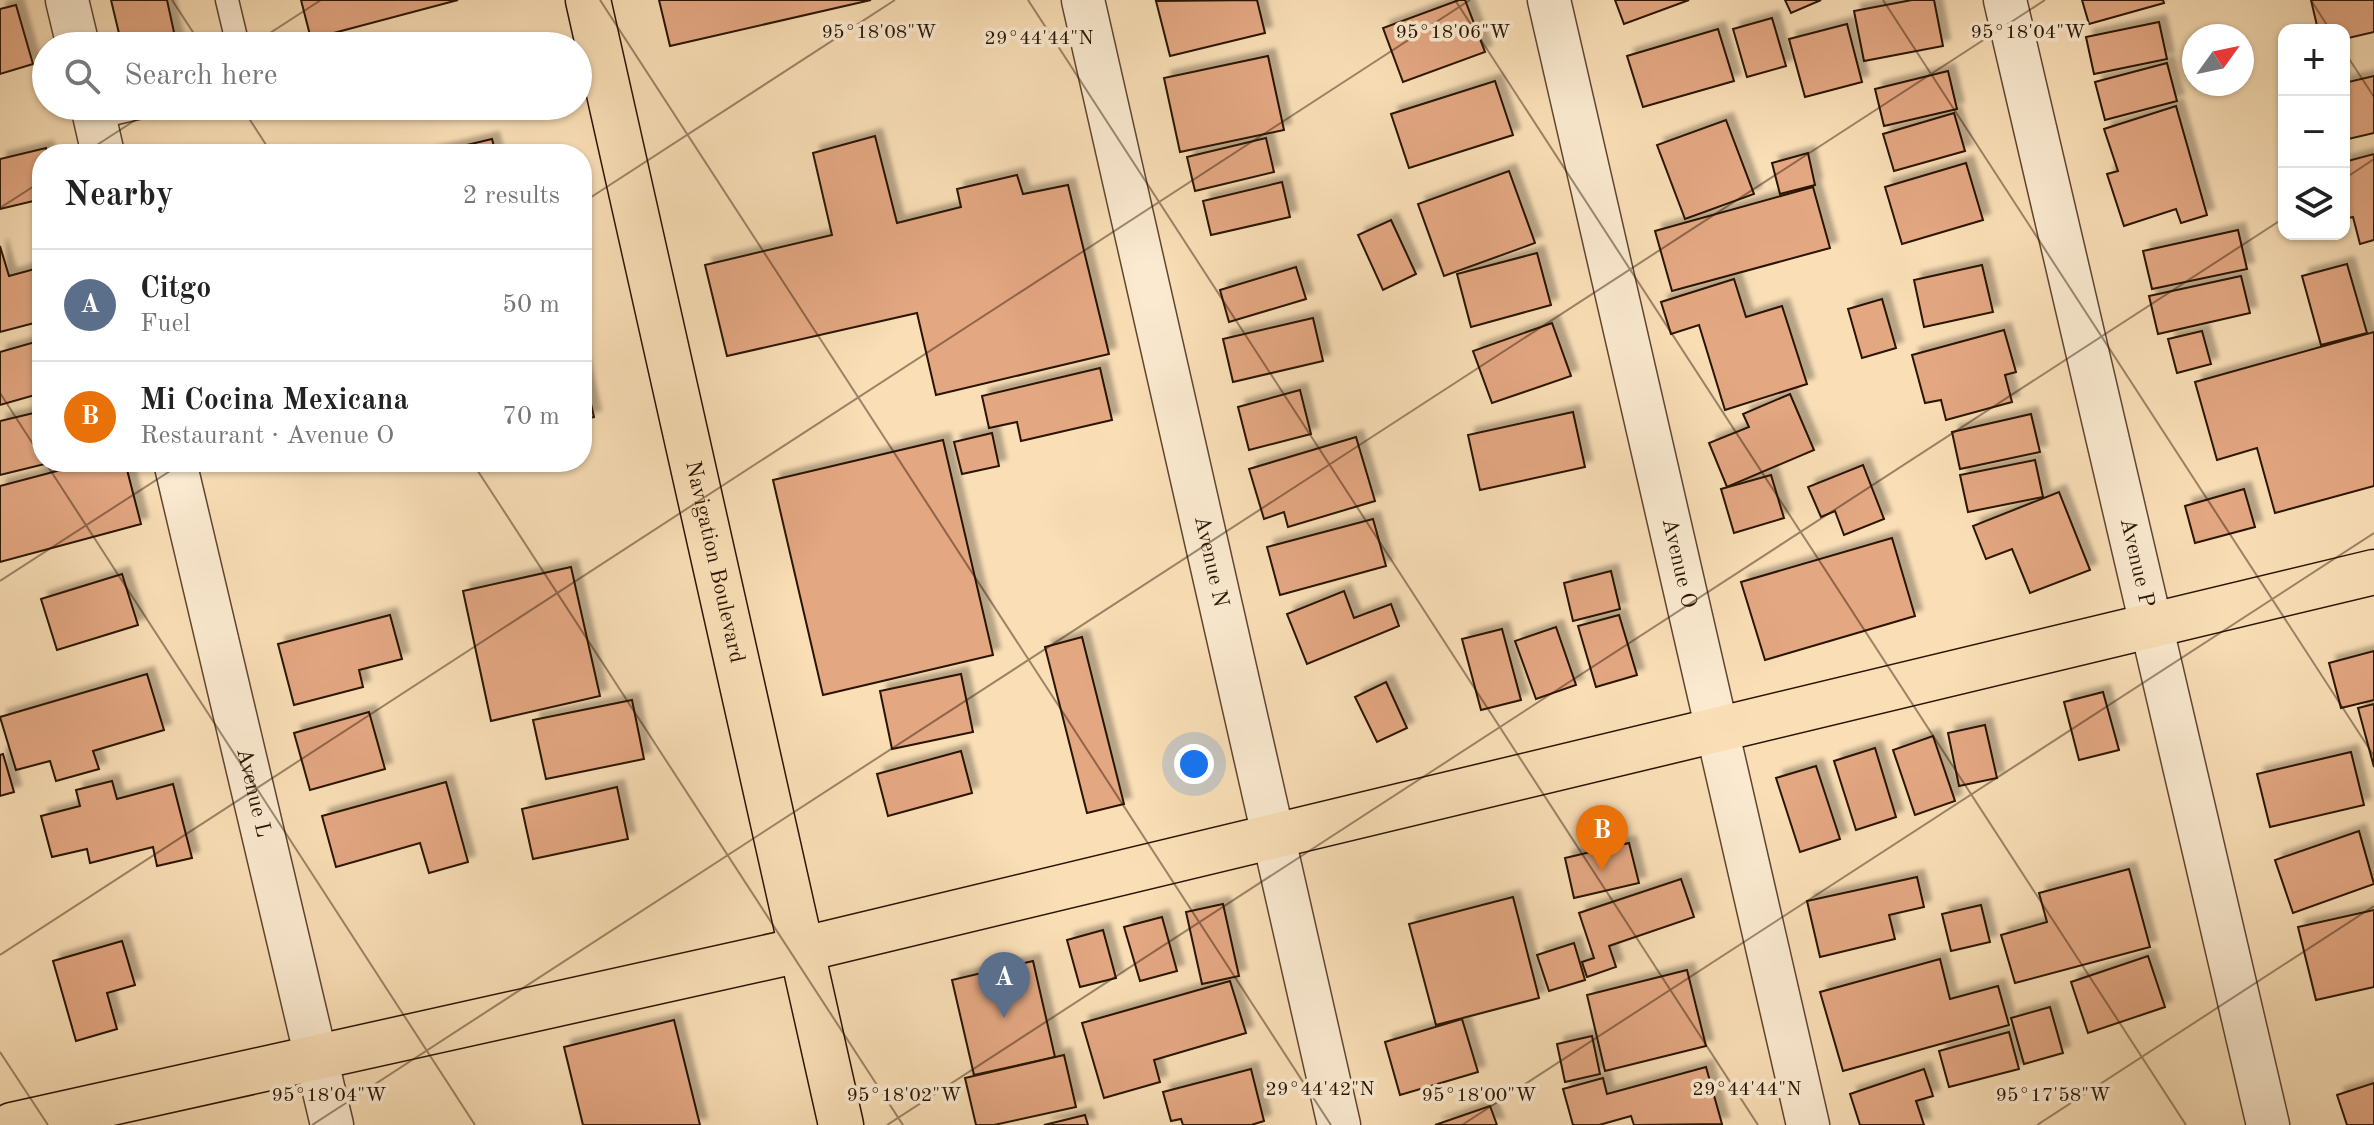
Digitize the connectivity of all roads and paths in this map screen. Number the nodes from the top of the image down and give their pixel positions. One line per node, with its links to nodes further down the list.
1 (67, 0): 7 (street)
2 (227, 0): 8 (lane)
3 (588, 0): 14 (main road, Navigation Boulevard)
4 (1083, 0): 13 (street, Avenue N)
5 (1549, 0): 12 (street, Avenue O)
6 (2005, 0): 11 (street, Avenue P)
7 (75, 32)
8 (235, 32)
9 (177, 472): 15 (street, Avenue L)
10 (2374, 572): 11 (main road)
11 (2152, 624): 12 (main road); 21 (street, Avenue P)
12 (1716, 728): 13 (main road); 20 (street, Avenue O)
13 (1273, 835): 14 (main road); 19 (street, Avenue N)
14 (800, 950): 15 (main road); 18 (main road, Navigation Boulevard)
15 (316, 1056): 16 (main road); 17 (street, Avenue L)
16 (12, 1125)
17 (332, 1125)
18 (841, 1125)
19 (1339, 1125)
20 (1808, 1125)
21 (2268, 1125)

